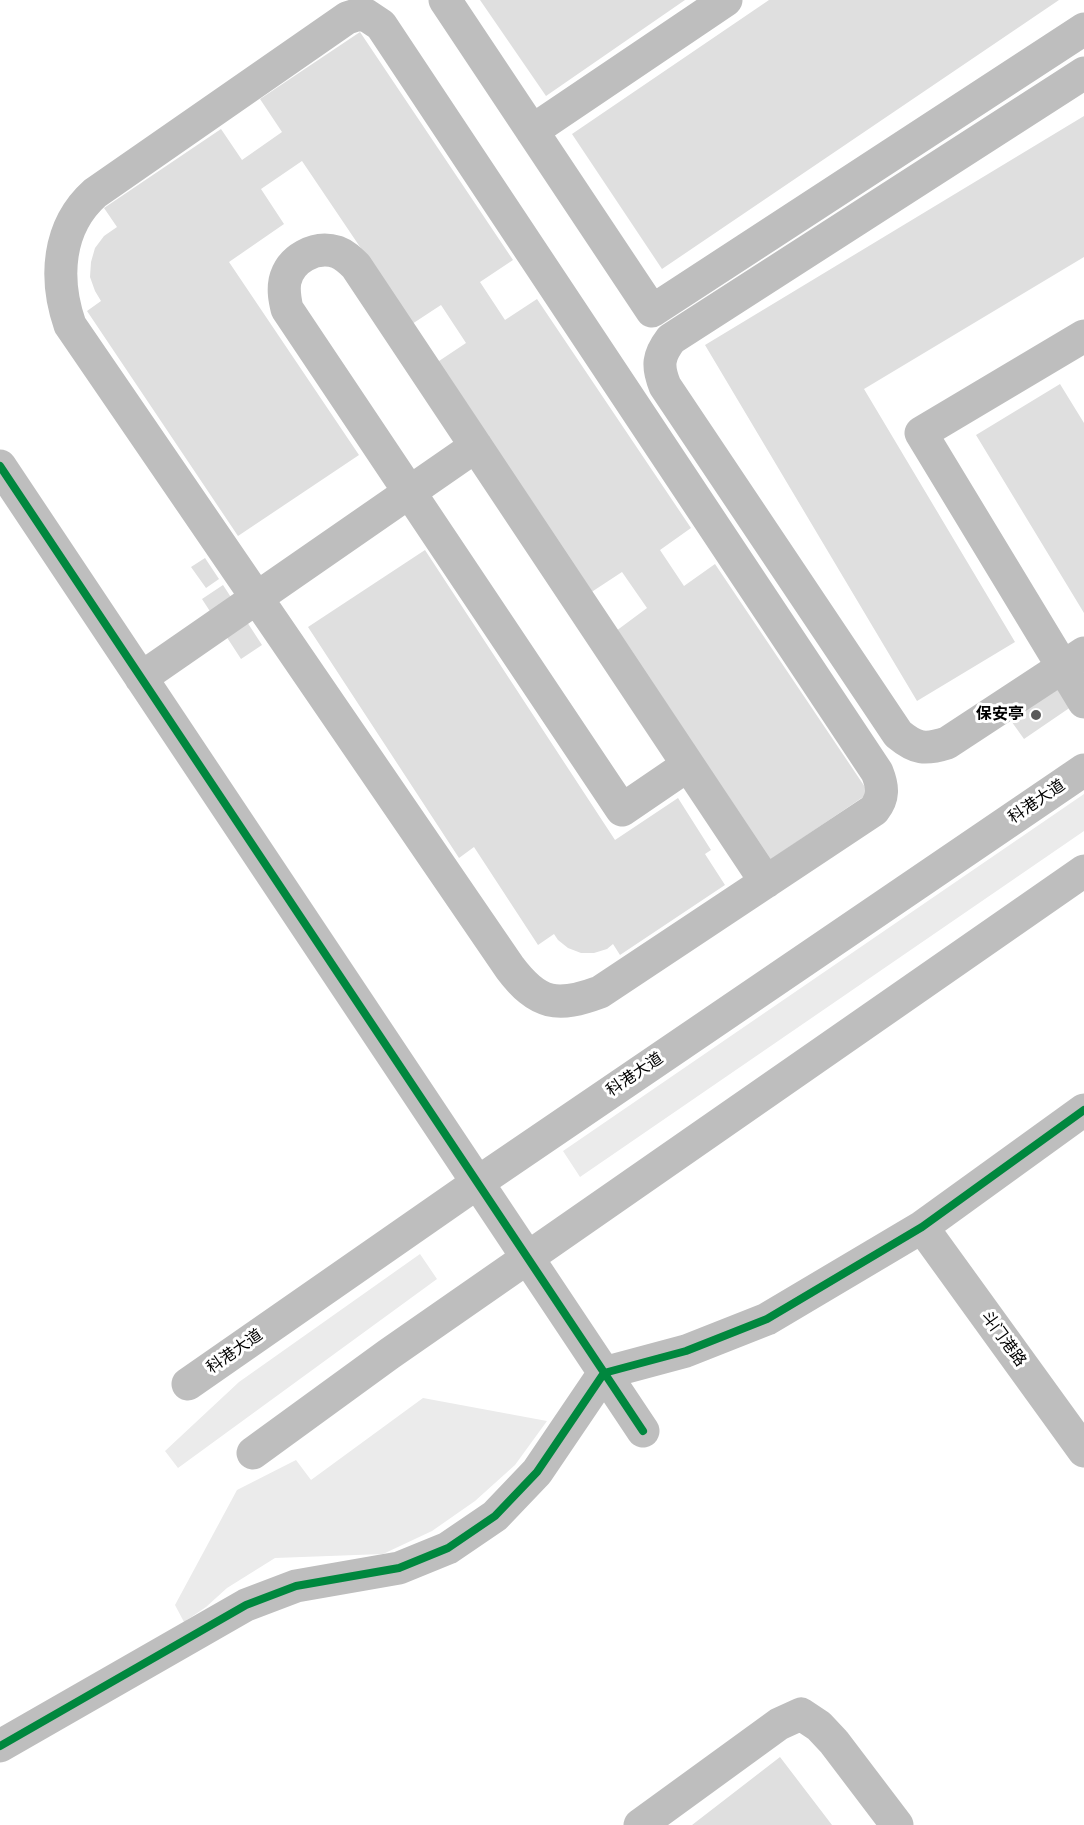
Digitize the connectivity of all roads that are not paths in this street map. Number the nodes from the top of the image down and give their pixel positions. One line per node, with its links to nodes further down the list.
1 (446, 0): 5 (street)
2 (726, 0): 5 (street)
3 (1084, 29): 5 (street)
4 (1084, 73): 11 (street)
5 (532, 131)
6 (1084, 336): 11 (street)
7 (476, 446): 9 (street); 9 (street); 14 (street)
8 (0, 466): 12 (street)
9 (410, 492): 10 (street); 14 (street)
10 (257, 598): 12 (street); 17 (street); 17 (street)
11 (1073, 660): 13 (street)
12 (141, 678): 19 (street)
13 (1084, 702)
14 (688, 765): 17 (street)
15 (1084, 770): 19 (street, 科港大道)
16 (1084, 870): 21 (street)
17 (766, 882)
18 (1084, 1110): 20 (street)
19 (477, 1183): 21 (street); 23 (street, 科港大道)
20 (922, 1227): 22 (street); 25 (street, 斗门港路)
21 (527, 1258): 22 (street); 26 (street)
22 (604, 1373): 24 (street); 27 (street)
23 (188, 1384)
24 (643, 1431)
25 (1084, 1451)
26 (253, 1453)
27 (0, 1746)
28 (640, 1825): 29 (street)
29 (897, 1825)

